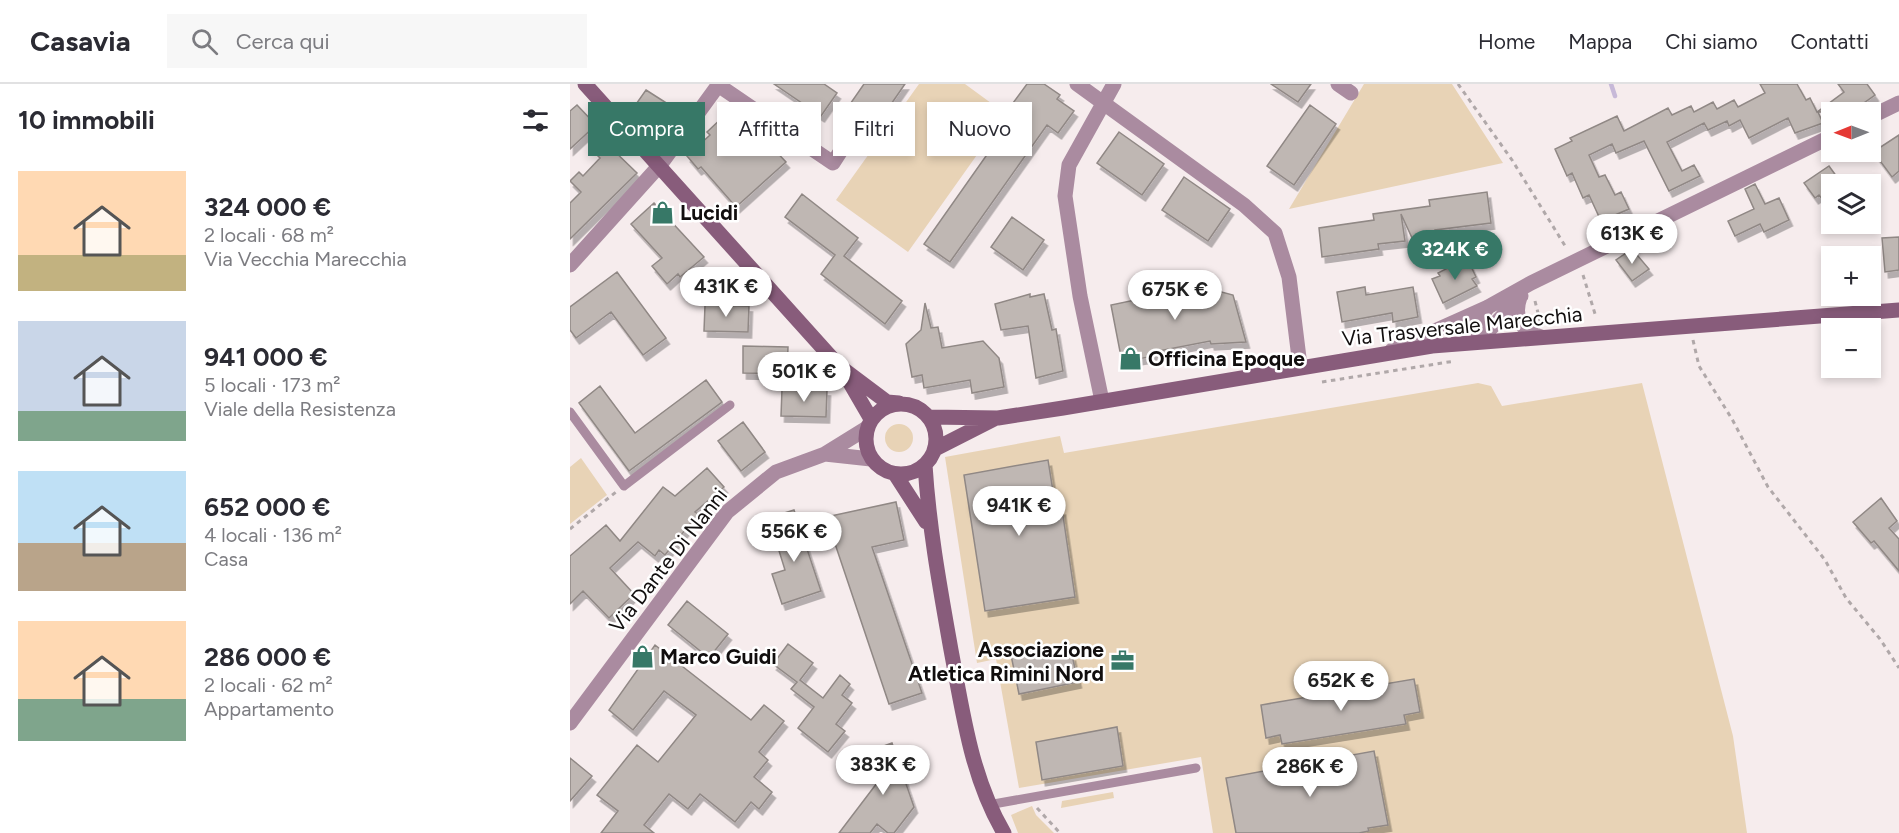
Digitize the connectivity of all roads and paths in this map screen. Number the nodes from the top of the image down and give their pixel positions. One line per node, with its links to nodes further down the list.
1 (585, 84): 13 (street)
2 (718, 84): 12 (street); 13 (street)
3 (1077, 84): 8 (street)
4 (1114, 84): 8 (street)
5 (1338, 84): 7 (street)
6 (1458, 84): 14 (path)
7 (1351, 93)
8 (1103, 102): 27 (street); 29 (street)
9 (1899, 103): 10 (street)
10 (1881, 112)
11 (1821, 142): 17 (street)
12 (838, 156)
13 (660, 165): 15 (street); 26 (street)
14 (1569, 253)
15 (570, 265)
16 (1581, 270): 20 (path)
17 (1528, 290): 18 (street); 21 (path); 21 (street); 22 (street)
18 (1488, 307): 22 (street); 24 (street)
19 (1899, 310): 21 (street, Via Trasversale Marecchia)
20 (1596, 317)
21 (1541, 330): 22 (street, Via Trasversale Marecchia)
22 (1479, 341): 24 (street, Via Trasversale Marecchia)
23 (1682, 341): 44 (path)
24 (1388, 352): 27 (street, Via Trasversale Marecchia)
25 (1463, 360): 28 (path)
26 (839, 366): 30 (street); 35 (street)
27 (1300, 366): 29 (street, Via Trasversale Marecchia)
28 (1321, 382)
29 (1102, 401): 34 (street, Via Trasversale Marecchia)
30 (899, 403): 33 (street); 35 (street)
31 (730, 405): 41 (lane)
32 (570, 412): 41 (lane)
33 (930, 417): 34 (street, Via Trasversale Marecchia); 36 (street)
34 (998, 418): 36 (street, Via Trasversale Marecchia)
35 (869, 424): 37 (street, Via Dante Di Nanni); 38 (street)
36 (935, 449): 39 (street)
37 (825, 454): 38 (street, Via Dante Di Nanni); 45 (street, Via Dante Di Nanni)
38 (871, 459): 40 (street)
39 (925, 465): 40 (street); 42 (street)
40 (895, 474): 42 (street)
41 (624, 486): 43 (path)
42 (929, 528): 48 (street)
43 (570, 529)
44 (1899, 668)
45 (570, 723)
46 (1196, 768): 48 (lane)
47 (1036, 805): 50 (path)
48 (988, 806): 49 (street)
49 (1004, 833)
50 (1060, 833)

